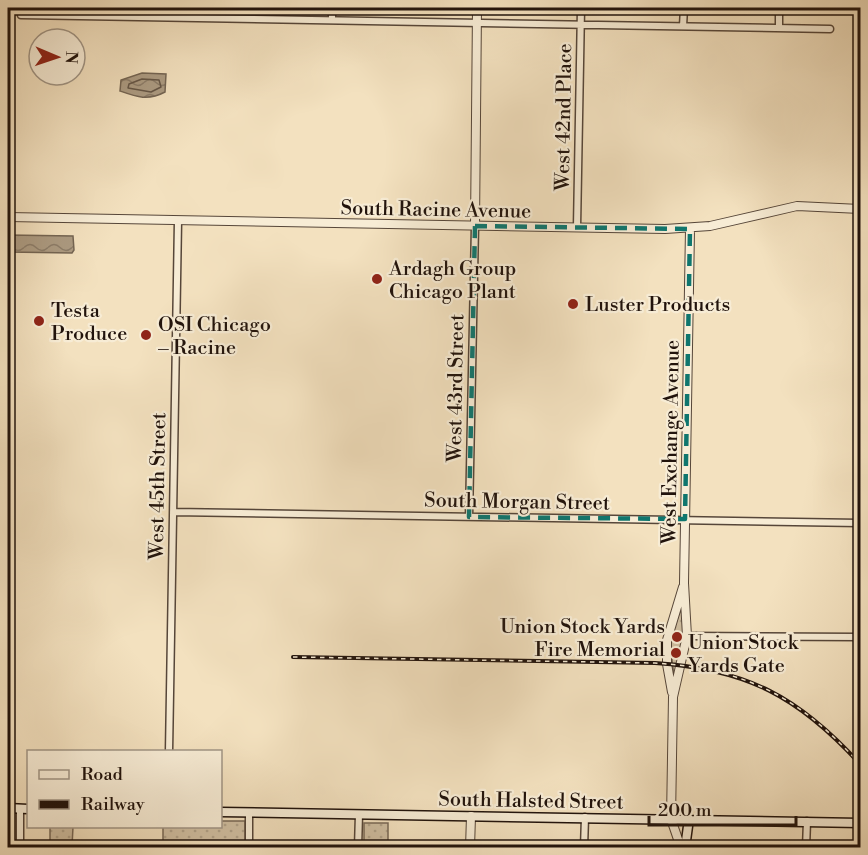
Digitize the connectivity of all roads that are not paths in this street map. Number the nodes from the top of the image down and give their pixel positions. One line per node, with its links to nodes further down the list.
1 (332, 8): 7 (street)
2 (477, 8): 8 (street, West 43rd Street)
3 (581, 8): 9 (street, West 42nd Place)
4 (684, 8): 10 (street)
5 (779, 8): 11 (street)
6 (21, 15): 7 (street)
7 (332, 20): 8 (street)
8 (477, 23): 9 (street); 16 (street, West 43rd Street)
9 (580, 24): 10 (street); 17 (street, West 42nd Place)
10 (683, 26): 11 (street)
11 (779, 28): 12 (street)
12 (830, 29)
13 (861, 209): 18 (street, South Racine Avenue)
14 (8, 217): 15 (street, South Racine Avenue)
15 (178, 221): 16 (street, South Racine Avenue); 19 (street, West 45th Street)
16 (475, 226): 17 (street, South Racine Avenue); 20 (street, West 43rd Street)
17 (577, 227): 18 (street, South Racine Avenue)
18 (690, 229): 21 (street, West Exchange Avenue)
19 (173, 512): 20 (street, South Morgan Street); 27 (street, West 45th Street)
20 (470, 517): 21 (street, South Morgan Street)
21 (685, 519): 22 (street, South Morgan Street); 23 (street, West Exchange Avenue)
22 (861, 523)
23 (684, 583): 24 (street, West Exchange Avenue); 26 (street, West Exchange Avenue)
24 (687, 636): 25 (street); 26 (street, West Exchange Avenue)
25 (861, 637)
26 (673, 697): 35 (street, West Exchange Avenue)
27 (169, 750)
28 (8, 808): 29 (main road)
29 (24, 809): 39 (street)
30 (222, 812): 31 (main road, South Halsted Street)
31 (249, 812): 32 (main road, South Halsted Street); 40 (street)
32 (359, 814): 33 (main road, South Halsted Street); 41 (street)
33 (471, 816): 34 (main road, South Halsted Street); 42 (street)
34 (585, 817): 35 (main road, South Halsted Street); 43 (street)
35 (671, 819): 36 (main road, South Halsted Street); 44 (street, West Exchange Avenue)
36 (689, 819): 37 (main road, South Halsted Street); 44 (main road)
37 (807, 821): 38 (main road, South Halsted Street); 45 (street)
38 (861, 821)
39 (20, 848)
40 (249, 848)
41 (358, 848)
42 (470, 848)
43 (584, 848)
44 (683, 848)
45 (806, 848)

